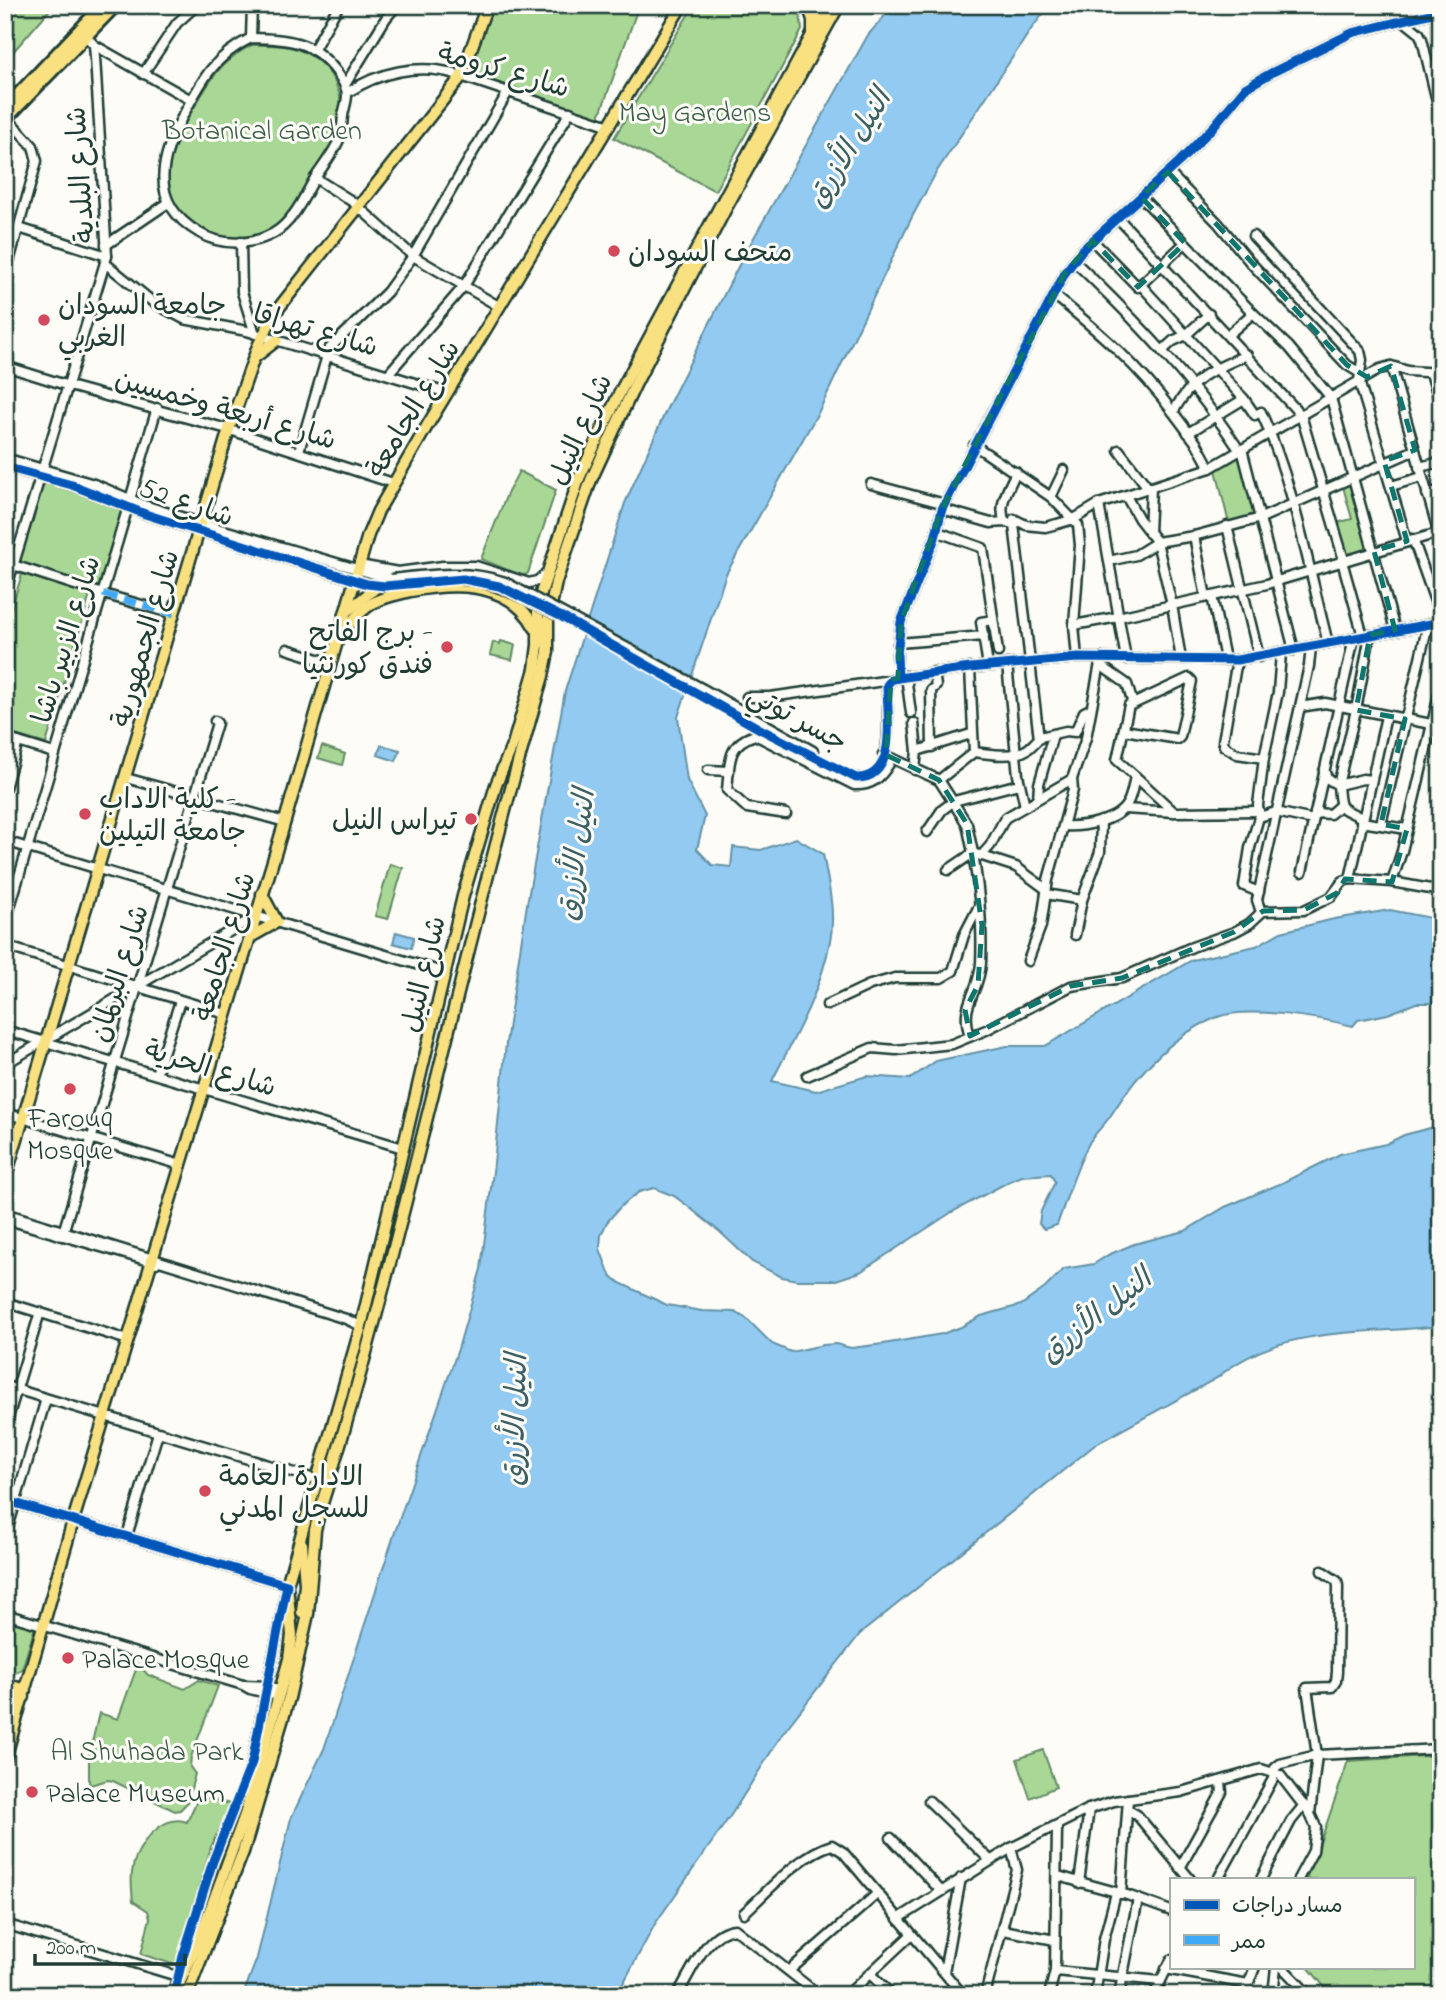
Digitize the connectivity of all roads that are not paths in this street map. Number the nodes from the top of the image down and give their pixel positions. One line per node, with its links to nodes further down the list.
1 (103, 5): 26 (highway)
2 (116, 5): 17 (highway)
3 (197, 5): 11 (street)
4 (252, 5): 16 (street)
5 (339, 5): 18 (street)
6 (397, 5): 22 (street)
7 (474, 5): 12 (street)
8 (682, 5): 28 (main road, شارع الجامعة)
9 (808, 5): 15 (main road)
10 (830, 7): 15 (main road, شارع النيل); 19 (main road, شارع النيل)
11 (184, 8): 20 (street)
12 (486, 9): 21 (main road, شارع الجمهورية)
13 (1441, 11): 14 (street)
14 (1404, 21): 27 (street); 29 (street)
15 (813, 32): 19 (main road, شارع النيل)
16 (251, 38): 18 (street); 24 (street)
17 (90, 40): 20 (street); 26 (highway); 40 (street, شارع البلدية)
18 (314, 49): 22 (street)
19 (798, 67): 98 (main road, شارع النيل)
20 (143, 74): 24 (street)
21 (461, 77): 22 (street, شارع كرومة); 23 (street, شارع كرومة); 33 (main road, شارع الجمهورية)
22 (346, 89): 30 (street)
23 (508, 92): 25 (street, شارع كرومة); 41 (street)
24 (191, 100): 32 (street)
25 (570, 112): 28 (street, شارع كرومة); 49 (street)
26 (6, 115): 35 (street)
27 (1441, 118)
28 (610, 126): 51 (main road, شارع الجامعة)
29 (1168, 172): 31 (street); 47 (street)
30 (315, 178): 33 (street); 38 (street)
31 (1141, 197): 34 (street); 39 (street)
32 (168, 203): 38 (street); 40 (street)
33 (358, 207): 41 (street); 53 (main road, شارع الجمهورية)
34 (1118, 218): 37 (street); 44 (street)
35 (19, 228): 42 (street, شارع تهراقا); 46 (street)
36 (1253, 236): 45 (street)
37 (1093, 241): 43 (street); 48 (street)
38 (241, 242): 55 (street)
39 (1185, 243): 44 (street); 52 (street)
40 (106, 245): 42 (street, شارع البلدية)
41 (413, 256): 49 (street); 60 (street)
42 (106, 259): 55 (street, شارع تهراقا); 70 (street, شارع البلدية)
43 (1074, 261): 50 (street); 59 (street)
44 (1160, 264): 48 (street); 54 (street)
45 (1284, 270): 47 (street); 68 (street)
46 (5, 276)
47 (1271, 283): 68 (street)
48 (1140, 284): 56 (street)
49 (464, 286): 51 (street); 66 (street)
50 (1054, 295): 76 (street); 82 (street)
51 (500, 307): 71 (main road, شارع الجامعة)
52 (1253, 313): 57 (street); 72 (street)
53 (274, 314): 55 (main road, شارع الجمهورية); 58 (main road)
54 (1209, 314): 56 (street); 57 (street)
55 (259, 335): 58 (street, شارع تهراقا); 62 (main road, شارع الجمهورية)
56 (1186, 335): 59 (street); 65 (street)
57 (1228, 335): 61 (street)
58 (279, 341): 60 (street, شارع تهراقا); 62 (main road)
59 (1162, 351): 69 (street)
60 (327, 355): 66 (street, شارع تهراقا); 86 (street)
61 (1247, 355): 65 (street); 77 (street)
62 (253, 359): 79 (main road, شارع الجمهورية)
63 (5, 366): 70 (street, شارع أربعة وخمسين)
64 (1391, 366): 67 (street); 68 (street); 85 (street)
65 (1216, 368): 69 (street); 73 (street)
66 (389, 373): 71 (street, شارع تهراقا)
67 (1436, 373): 74 (street)
68 (1359, 377): 72 (street); 88 (street)
69 (1191, 385): 76 (street); 78 (street)
70 (69, 386): 75 (street, شارع أربعة وخمسين); 95 (street, شارع البلدية)
71 (447, 393): 99 (main road, شارع الجامعة)
72 (1331, 398): 77 (street); 96 (street)
73 (1244, 400): 78 (street); 81 (street)
74 (1441, 406)
75 (157, 408): 79 (street, شارع أربعة وخمسين); 108 (street, شارع الزبير باشا)
76 (1173, 412): 80 (street)
77 (1301, 415): 81 (street); 103 (street)
78 (1217, 416): 80 (street); 84 (street)
79 (229, 429): 86 (street, شارع أربعة وخمسين); 117 (main road, شارع الجمهورية)
80 (1188, 433): 92 (street)
81 (1271, 433): 84 (street); 110 (street)
82 (974, 445): 94 (street); 111 (street)
83 (1119, 450): 102 (street)
84 (1241, 450): 92 (street); 112 (street)
85 (1415, 450): 88 (street); 91 (street)
86 (299, 451): 99 (street, شارع أربعة وخمسين)
87 (5, 458): 95 (street, شارع 52)
88 (1384, 462): 96 (street); 101 (street)
89 (1441, 462): 91 (street)
90 (5, 467): 95 (street, شارع 52)
91 (1419, 467): 97 (street)
92 (1210, 468): 102 (street)
93 (1064, 470): 107 (street)
94 (1016, 472): 107 (street); 114 (street)
95 (41, 473): 108 (street, شارع 52); 127 (street, شارع البلدية)
96 (1353, 476): 103 (street); 124 (street)
97 (1422, 477): 101 (street); 105 (street)
98 (586, 478): 130 (main road, شارع النيل); 282 (main road, شارع النيل)
99 (393, 483): 128 (main road, شارع الجامعة)
100 (871, 484): 111 (street)
101 (1391, 486): 122 (street)
102 (1150, 488): 106 (street); 119 (street)
103 (1322, 489): 110 (street); 125 (street)
104 (1441, 490): 105 (street)
105 (1427, 494): 121 (street)
106 (1126, 496): 109 (street); 119 (street)
107 (1051, 497): 113 (street)
108 (129, 502): 117 (street, شارع 52); 135 (street, شارع الزبير باشا)
109 (1099, 504): 113 (street); 126 (street)
110 (1293, 505): 112 (street); 129 (street)
111 (944, 506): 114 (street); 118 (street)
112 (1261, 518): 116 (street); 131 (street)
113 (1074, 519): 115 (street); 145 (street)
114 (1004, 522): 115 (street)
115 (1014, 524): 166 (street)
116 (1227, 526): 120 (street); 133 (street)
117 (200, 527): 128 (street, شارع 52); 139 (main road, شارع الجمهورية)
118 (937, 532): 142 (street); 151 (street)
119 (1149, 533): 123 (street)
120 (1194, 536): 123 (street); 136 (street)
121 (1440, 537): 122 (street)
122 (1410, 540): 124 (street); 143 (street)
123 (1157, 542): 126 (street); 138 (street)
124 (1374, 551): 125 (street); 146 (street)
125 (1343, 560): 129 (street); 149 (street)
126 (1109, 561): 141 (street)
127 (13, 565): 134 (street, شارع البلدية); 135 (street)
128 (357, 571): 130 (street); 132 (street); 132 (street); 140 (main road, شارع الجامعة)
129 (1310, 571): 131 (street); 152 (street)
130 (548, 572): 147 (main road, شارع النيل)
131 (1277, 581): 133 (street); 155 (street)
132 (387, 584): 137 (street); 140 (main road); 195 (street, جسر توتي, bridge)
133 (1243, 590): 136 (street); 158 (street)
134 (5, 593)
135 (103, 594): 139 (street); 194 (street, شارع الزبير باشا)
136 (1209, 596): 138 (street); 162 (street)
137 (388, 597): 147 (main road); 150 (main road)
138 (1172, 605): 141 (street); 161 (street)
139 (174, 614): 203 (main road, شارع الجمهورية)
140 (345, 614): 150 (main road, شارع الجامعة)
141 (1118, 617): 145 (street); 160 (street)
142 (993, 620): 148 (street); 156 (street)
143 (1441, 620): 144 (street)
144 (1428, 624): 146 (street); 181 (street)
145 (1074, 625): 159 (street)
146 (1395, 630): 149 (street)
147 (538, 634): 252 (main road, شارع النيل)
148 (984, 636): 151 (street); 168 (street)
149 (1362, 636): 152 (street); 175 (street); 178 (street)
150 (337, 642): 165 (main road, شارع الجامعة)
151 (898, 643): 171 (street)
152 (1328, 643): 153 (street)
153 (1311, 647): 155 (street); 176 (street)
154 (287, 649): 165 (street)
155 (1294, 650): 157 (street)
156 (998, 652)
157 (1281, 653): 158 (street); 197 (street)
158 (1259, 657): 163 (street)
159 (1077, 658): 164 (street); 166 (street)
160 (1126, 659): 161 (street); 164 (street)
161 (1181, 659): 162 (street)
162 (1225, 659): 163 (street)
163 (1237, 660): 197 (street)
164 (1100, 662): 174 (street); 177 (street)
165 (331, 663): 223 (main road, شارع الجامعة)
166 (1032, 663): 167 (street); 188 (street)
167 (1007, 664): 168 (street); 196 (street)
168 (988, 666): 169 (street)
169 (970, 668): 170 (street); 186 (street)
170 (934, 672): 171 (street); 191 (street)
171 (896, 680): 173 (street); 179 (street); 195 (street)
172 (1441, 686): 184 (street)
173 (747, 696)
174 (1133, 704): 185 (street); 185 (street)
175 (1339, 706): 176 (street); 178 (street); 200 (street)
176 (1300, 707): 217 (street)
177 (1090, 709): 187 (street); 204 (street)
178 (1356, 710): 180 (street); 208 (street)
179 (911, 713)
180 (1386, 716): 181 (street); 206 (street)
181 (1405, 719): 184 (street); 224 (street)
182 (216, 722): 210 (street, شارع البرلمان)
183 (914, 723): 192 (street)
184 (1435, 723): 226 (street)
185 (1124, 730): 202 (street)
186 (971, 734): 191 (street); 193 (street)
187 (1053, 735): 188 (street); 211 (street)
188 (1040, 737): 196 (street)
189 (5, 738): 190 (street)
190 (18, 743): 194 (street); 209 (street)
191 (932, 747): 192 (street)
192 (917, 751): 199 (street)
193 (974, 752): 196 (street); 205 (street)
194 (54, 753): 229 (street, شارع الزبير باشا)
195 (887, 753): 199 (street); 201 (street)
196 (1017, 754): 207 (street)
197 (1264, 758): 219 (street)
198 (708, 770): 201 (street)
199 (915, 770): 205 (street)
200 (1324, 770): 208 (street); 220 (street)
201 (729, 771): 218 (street)
202 (1135, 776): 215 (street); 216 (street)
203 (126, 778): 210 (street); 231 (main road, شارع الجمهورية)
204 (1072, 779): 211 (street); 225 (street)
205 (939, 780): 212 (street)
206 (1371, 780): 208 (street); 221 (street)
207 (1019, 784): 212 (street); 214 (street)
208 (1338, 785): 213 (street)
209 (5, 788)
210 (194, 797): 223 (street); 236 (street, شارع البرلمان)
211 (1038, 798): 214 (street)
212 (954, 801): 227 (street); 230 (street)
213 (1340, 805): 220 (street); 221 (street)
214 (1025, 806): 230 (street)
215 (1124, 809): 216 (street); 222 (street)
216 (1175, 812): 219 (street)
217 (1276, 812): 219 (street); 220 (street); 239 (street)
218 (786, 814)
219 (1259, 814): 239 (street)
220 (1314, 816): 233 (street)
221 (1362, 820): 224 (street); 234 (street)
222 (1101, 821): 225 (street); 241 (street)
223 (285, 822): 240 (main road, شارع الجامعة)
224 (1381, 824): 226 (street)
225 (1064, 826): 237 (street)
226 (1407, 829): 235 (street)
227 (927, 832)
228 (5, 841): 229 (street)
229 (27, 847): 231 (street); 246 (street, شارع الزبير باشا)
230 (977, 855): 232 (street); 237 (street); 242 (street)
231 (99, 869): 236 (street); 251 (main road, شارع الجمهورية)
232 (948, 870)
233 (1302, 872)
234 (1350, 879): 235 (street); 243 (street)
235 (1392, 882): 238 (street)
236 (167, 889): 244 (street); 253 (street, شارع البرلمان)
237 (1046, 891): 241 (street); 250 (street)
238 (1441, 891)
239 (1259, 892): 243 (street)
240 (262, 894): 244 (main road, شارع الجامعة); 245 (main road)
241 (1082, 900): 247 (street)
242 (981, 904): 255 (street); 258 (street)
243 (1261, 912): 258 (street)
244 (256, 916): 245 (street); 248 (main road, شارع الجامعة); 253 (street)
245 (277, 922): 248 (main road); 252 (street)
246 (5, 923)
247 (1075, 935)
248 (249, 938): 256 (main road, شارع الجامعة)
249 (5, 946): 251 (street)
250 (1028, 961)
251 (70, 965): 253 (street); 259 (main road, شارع الجمهورية)
252 (446, 973): 268 (main road, شارع النيل)
253 (138, 985): 254 (street); 259 (street); 260 (street, شارع البرلمان)
254 (180, 1001): 256 (street); 262 (street)
255 (827, 1004)
256 (226, 1014): 264 (main road, شارع الجامعة)
257 (5, 1030): 259 (street, شارع الحرية)
258 (970, 1036): 263 (street)
259 (47, 1042): 260 (street, شارع الحرية); 261 (street); 266 (main road, شارع الجمهورية)
260 (115, 1062): 262 (street, شارع الحرية); 267 (street, شارع البرلمان)
261 (5, 1064)
262 (156, 1074): 264 (street, شارع الحرية)
263 (807, 1076)
264 (204, 1088): 268 (street, شارع الحرية); 269 (main road, شارع الجامعة)
265 (5, 1113): 266 (street)
266 (22, 1118): 267 (street); 270 (main road, شارع الجمهورية)
267 (93, 1139): 269 (street); 273 (street, شارع البرلمان)
268 (403, 1148): 277 (main road, شارع النيل)
269 (181, 1165): 274 (main road, شارع الجامعة)
270 (5, 1179)
271 (5, 1213): 273 (street)
272 (5, 1219): 273 (street)
273 (63, 1233): 274 (street)
274 (156, 1261): 277 (street); 278 (main road, شارع الجامعة)
275 (5, 1302): 276 (street)
276 (40, 1312): 278 (street); 280 (street)
277 (361, 1323): 281 (main road, شارع النيل)
278 (128, 1340): 284 (main road, شارع الجامعة)
279 (5, 1386): 280 (street)
280 (17, 1390): 283 (street); 285 (street)
281 (343, 1391): 282 (main road); 287 (main road, شارع النيل)
282 (354, 1398): 298 (main road, شارع النيل)
283 (46, 1399): 284 (street); 289 (street)
284 (105, 1417): 286 (street); 290 (main road, شارع الجامعة)
285 (5, 1428)
286 (158, 1433): 287 (street); 291 (street)
287 (318, 1480): 292 (main road, شارع النيل)
288 (5, 1500): 289 (street)
289 (15, 1503): 290 (street); 293 (street)
290 (74, 1521): 291 (street); 297 (main road, شارع الجامعة)
291 (127, 1536): 295 (street)
292 (301, 1536): 295 (main road, شارع النيل); 298 (main road)
293 (5, 1538)
294 (1322, 1571): 305 (street)
295 (287, 1585): 300 (street); 303 (main road, شارع النيل)
296 (5, 1614): 297 (street)
297 (44, 1625): 300 (street); 302 (main road, شارع الجامعة)
298 (302, 1645): 303 (main road, شارع النيل)
299 (5, 1684): 302 (main road)
300 (266, 1690): 303 (street); 349 (street)
301 (5, 1691): 302 (main road)
302 (25, 1694): 306 (main road, شارع الجامعة)
303 (285, 1694): 349 (main road, شارع النيل); 352 (main road, شارع النيل)
304 (1441, 1749): 305 (street)
305 (1317, 1755): 307 (street); 314 (street)
306 (5, 1759)
307 (1274, 1771): 308 (street); 311 (street); 323 (street)
308 (1221, 1781): 309 (street); 319 (street)
309 (1128, 1800): 312 (street); 313 (street)
310 (929, 1801): 318 (street)
311 (1304, 1805): 314 (street); 324 (street)
312 (1089, 1809): 315 (street); 326 (street)
313 (1128, 1810): 319 (street); 329 (street)
314 (1310, 1814): 325 (street)
315 (1057, 1827): 317 (street); 320 (street)
316 (891, 1838): 327 (street)
317 (1011, 1848): 318 (street); 335 (street)
318 (990, 1860): 321 (street)
319 (1180, 1868): 322 (street)
320 (1058, 1876): 326 (street); 337 (street)
321 (961, 1878): 327 (street); 345 (street)
322 (1189, 1878)
323 (1219, 1878)
324 (1262, 1878)
325 (1298, 1878)
326 (1079, 1883): 329 (street)
327 (941, 1891): 333 (street)
328 (877, 1894): 332 (street); 333 (street); 343 (street)
329 (1118, 1894): 330 (street); 347 (street)
330 (1138, 1899): 331 (street); 348 (street)
331 (1170, 1911)
332 (744, 1913)
333 (898, 1919): 336 (street)
334 (5, 1924): 349 (street)
335 (1003, 1930): 337 (street); 360 (street)
336 (911, 1935): 345 (street); 346 (street)
337 (1055, 1940): 344 (street)
338 (1170, 1962): 342 (street)
339 (1255, 1968): 351 (street)
340 (1276, 1968): 366 (street)
341 (1283, 1968): 353 (street)
342 (1166, 1969): 350 (street); 351 (street)
343 (790, 1970): 355 (street); 356 (street)
344 (1055, 1971): 347 (street); 361 (street)
345 (944, 1972): 359 (street)
346 (870, 1974): 357 (street); 358 (street)
347 (1098, 1976): 348 (street); 362 (street)
348 (1122, 1976): 350 (street); 363 (street)
349 (180, 1977): 352 (main road); 354 (main road, شارع النيل)
350 (1160, 1981): 364 (street)
351 (1248, 1984): 365 (street)
352 (189, 1991)
353 (1305, 1993)
354 (174, 1995)
355 (677, 1995)
356 (819, 1995)
357 (848, 1995)
358 (892, 1995)
359 (963, 1995)
360 (985, 1995)
361 (1049, 1995)
362 (1094, 1995)
363 (1119, 1995)
364 (1153, 1995)
365 (1244, 1995)
366 (1273, 1995)

